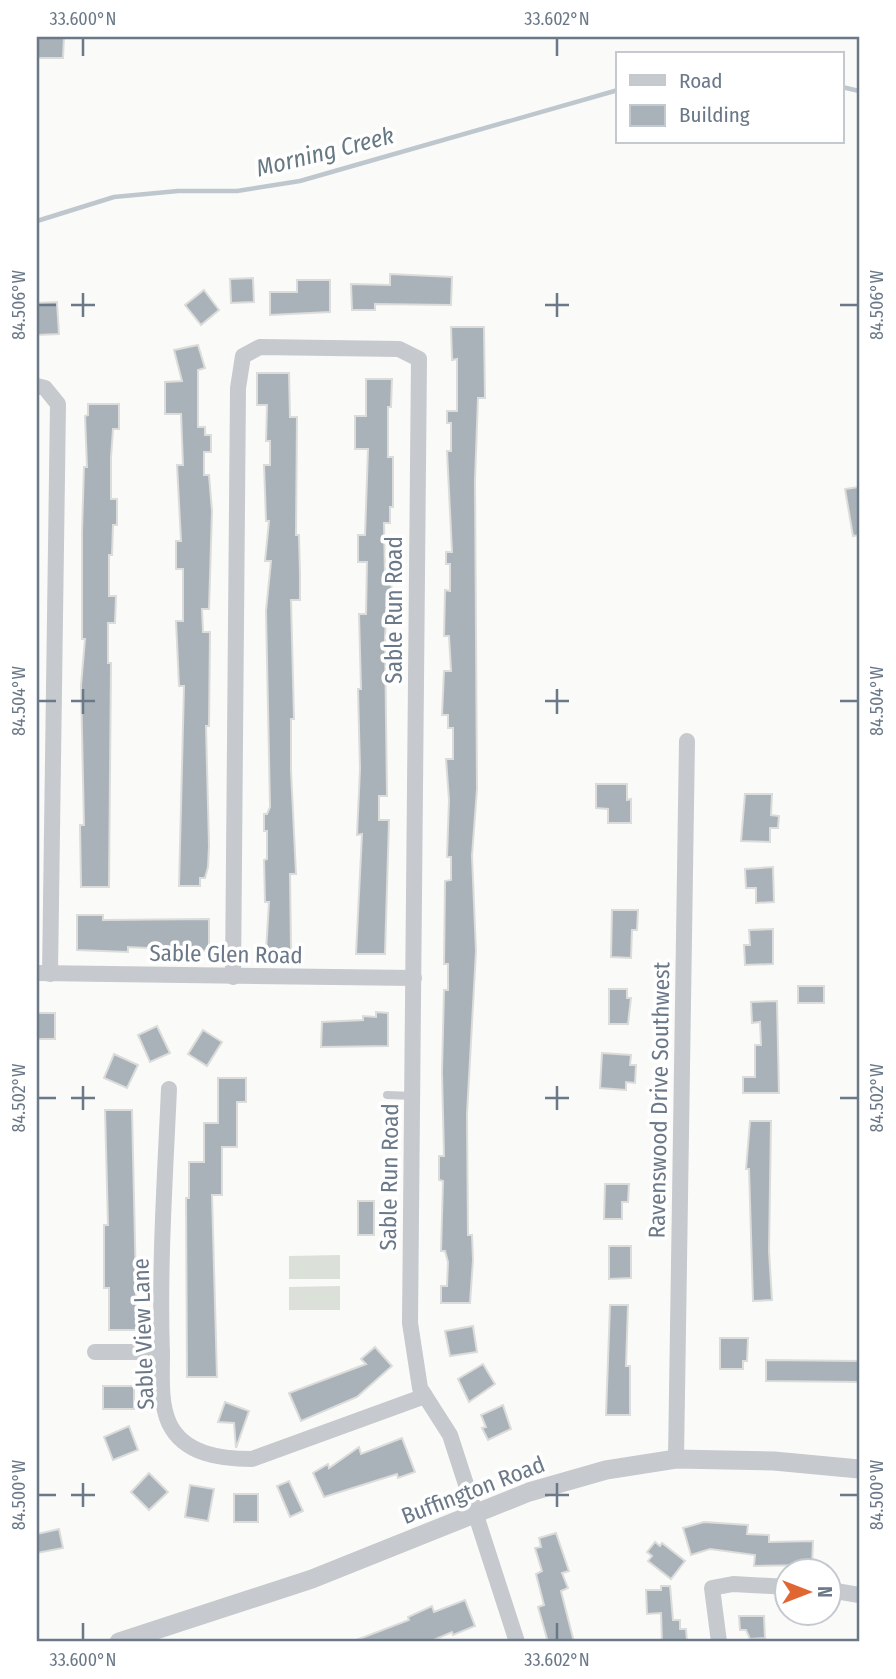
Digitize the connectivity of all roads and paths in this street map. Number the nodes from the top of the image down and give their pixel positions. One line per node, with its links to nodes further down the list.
1 (37, 386): 3 (street)
2 (687, 741): 12 (street, Ravenswood Drive Southwest)
3 (43, 974): 4 (street, Sable Glen Road)
4 (233, 977): 5 (street, Sable Glen Road); 5 (street, Sable Run Road)
5 (414, 978): 8 (street, Sable Run Road)
6 (169, 1089): 10 (street, Sable View Lane)
7 (387, 1095): 8 (lane)
8 (413, 1096): 11 (street, Sable Run Road)
9 (95, 1352): 10 (street)
10 (162, 1352): 11 (street, Sable View Lane)
11 (425, 1396): 14 (street, Sable Run Road)
12 (676, 1459): 13 (street, Buffington Road); 14 (street, Buffington Road)
13 (859, 1469)
14 (476, 1513): 16 (street, Buffington Road); 17 (street, Sable Run Road)
15 (774, 1586): 18 (street)
16 (119, 1642)
17 (515, 1642)
18 (719, 1642)

